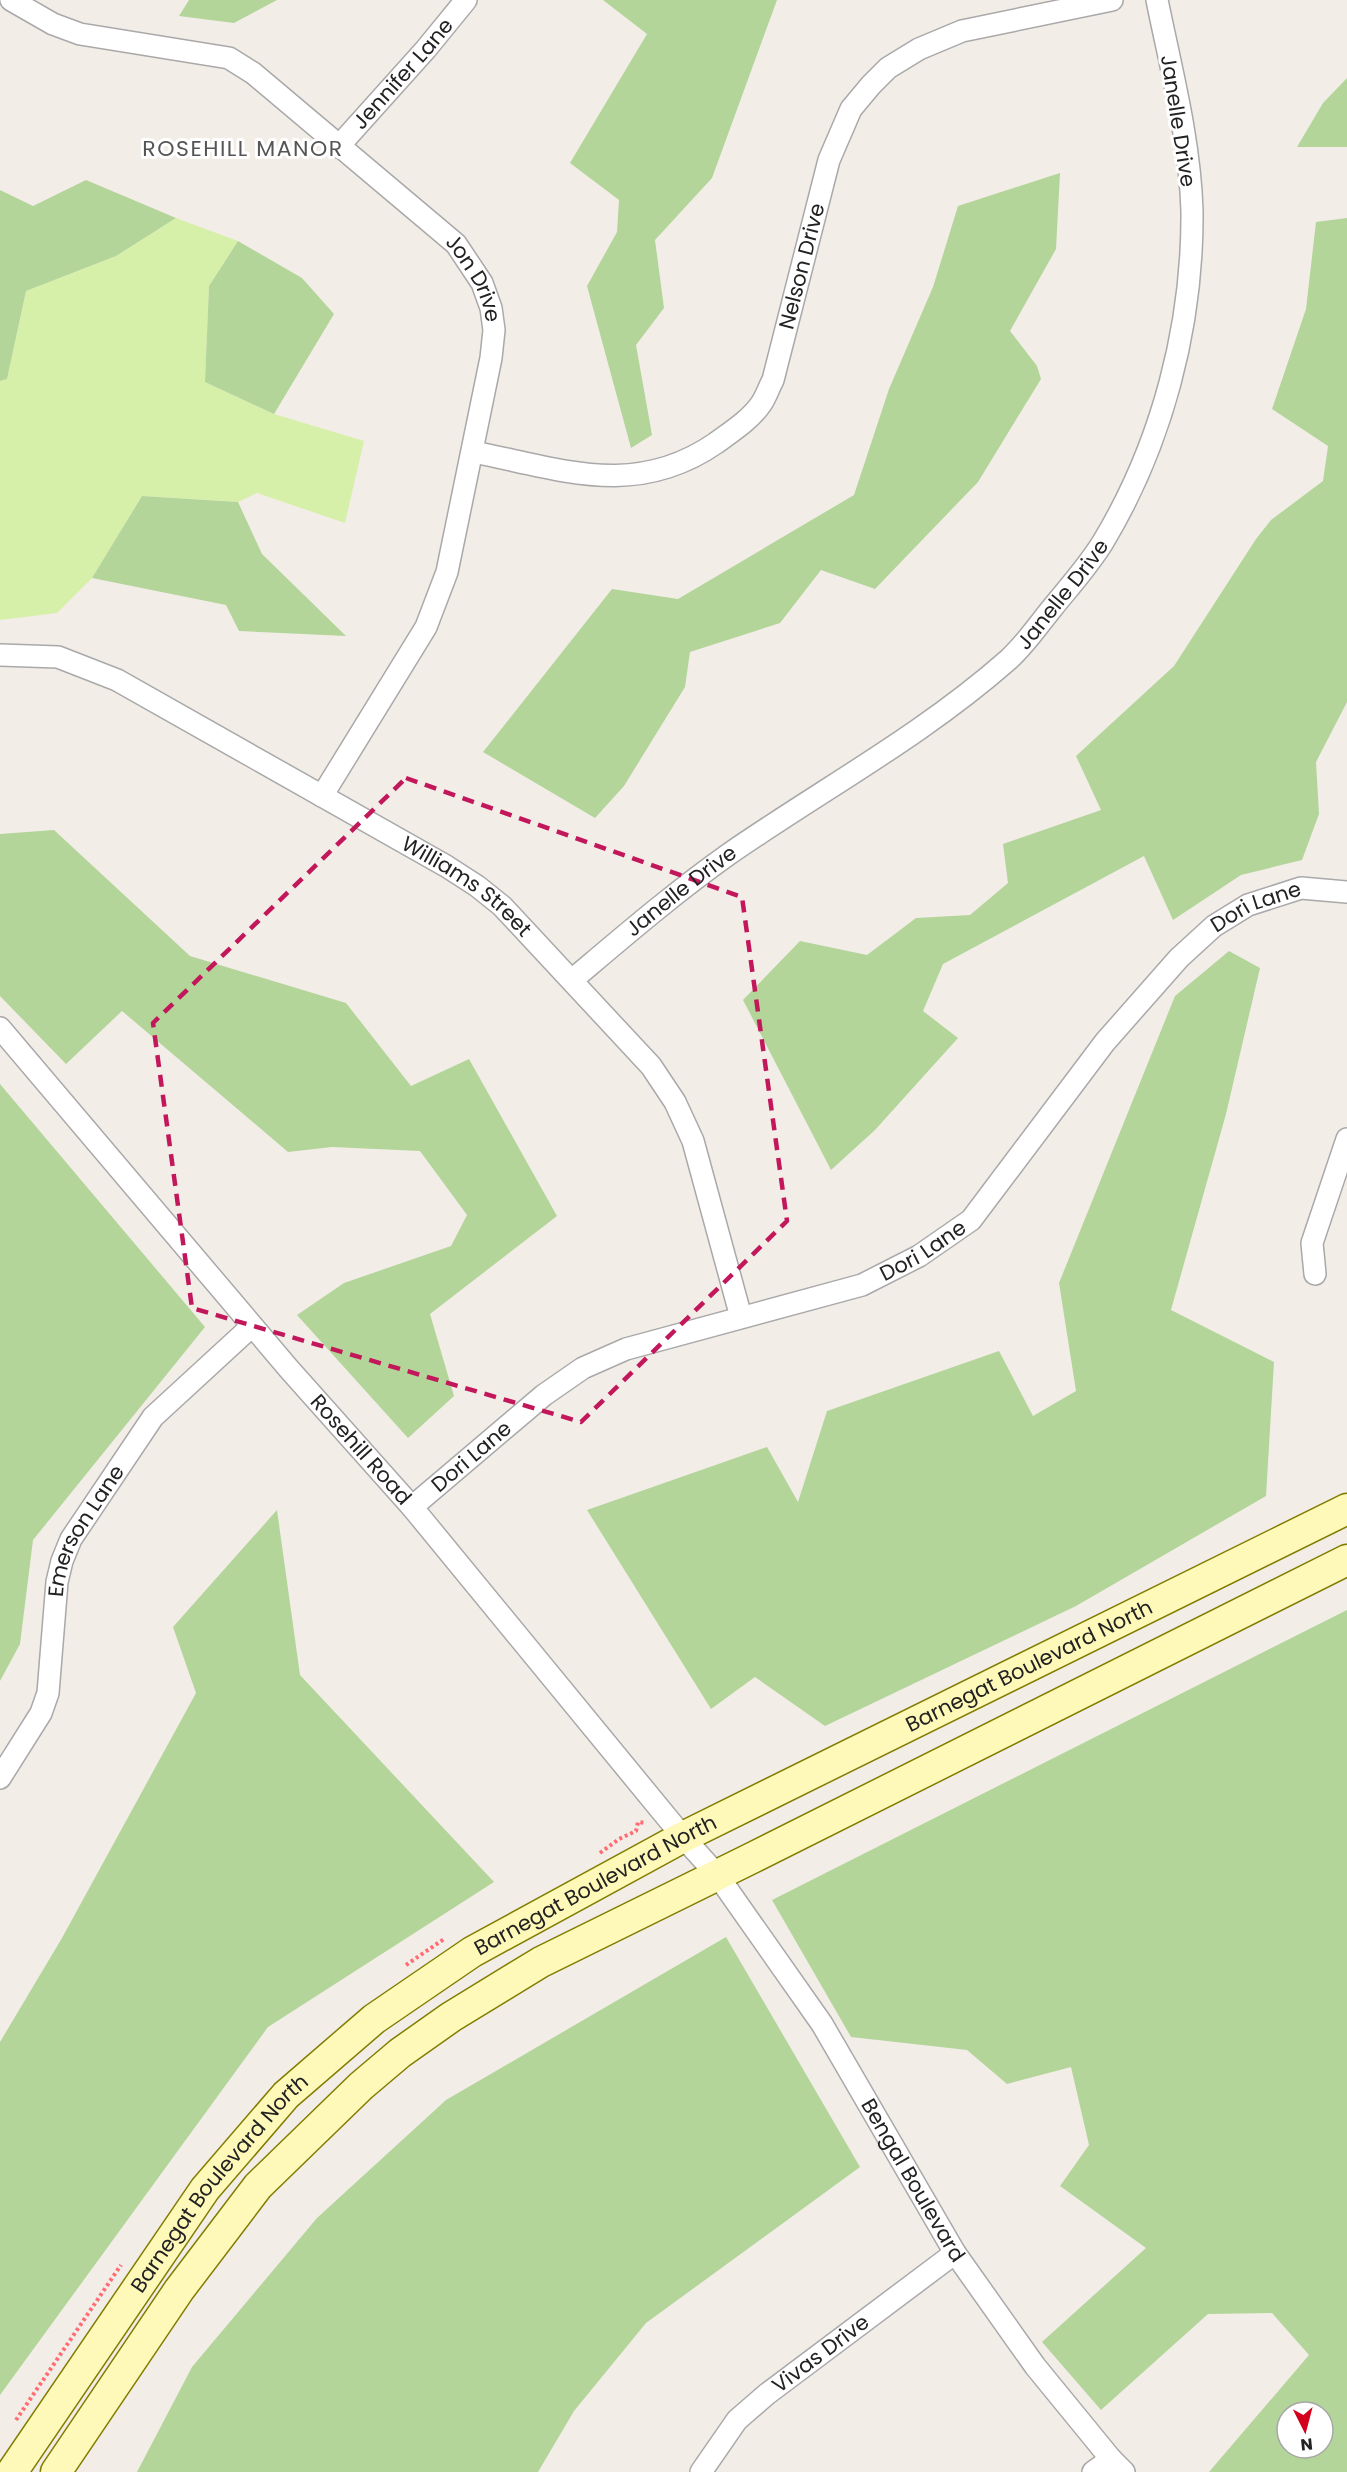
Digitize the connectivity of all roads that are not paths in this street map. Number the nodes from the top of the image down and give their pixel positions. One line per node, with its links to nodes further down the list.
1 (11, 0): 5 (street, Jon Drive)
2 (466, 0): 5 (street, Jennifer Lane)
3 (1112, 0): 6 (street, Nelson Drive)
4 (1157, 0): 10 (street, Janelle Drive)
5 (338, 147): 6 (street, Jon Drive)
6 (473, 452): 8 (street, Jon Drive)
7 (0, 655): 8 (street, Williams Street)
8 (322, 796): 10 (street, Williams Street)
9 (1347, 892): 14 (street, Dori Lane)
10 (572, 980): 14 (street, Williams Street)
11 (0, 1028): 15 (street, Rosehill Road)
12 (1347, 1139): 13 (street)
13 (1315, 1274)
14 (741, 1317): 16 (street, Dori Lane)
15 (252, 1326): 16 (street, Rosehill Road); 19 (street, Emerson Lane)
16 (412, 1507): 20 (street, Rosehill Road)
17 (1347, 1509): 20 (street, Barnegat Boulevard North)
18 (1347, 1560): 21 (street, Barnegat Boulevard North)
19 (0, 1778)
20 (683, 1837): 21 (street, Rosehill Road); 24 (street, Barnegat Boulevard North)
21 (718, 1876): 22 (street, Bengal Boulevard); 25 (street, Barnegat Boulevard North)
22 (955, 2253): 23 (street, Bengal Boulevard); 26 (street, Vivas Drive)
23 (1118, 2465): 27 (street)
24 (12, 2472)
25 (56, 2472)
26 (701, 2472)
27 (1093, 2472)

